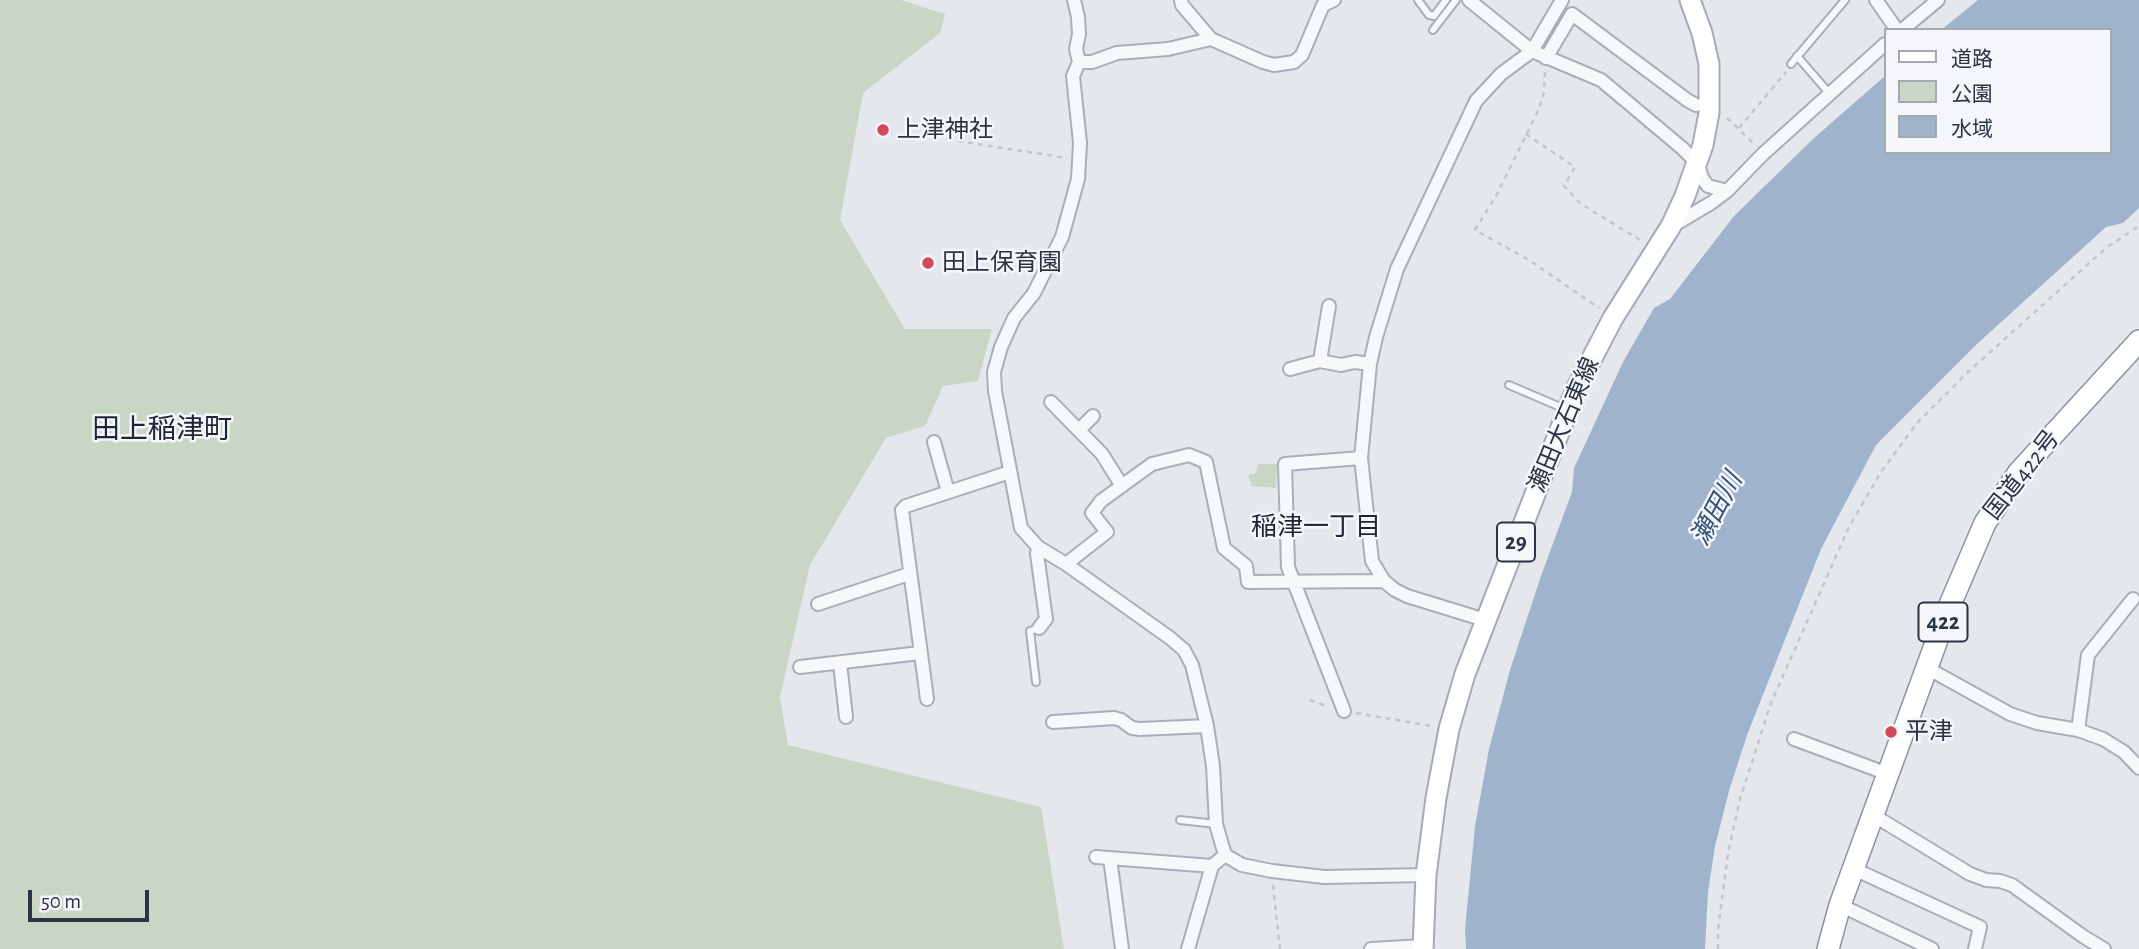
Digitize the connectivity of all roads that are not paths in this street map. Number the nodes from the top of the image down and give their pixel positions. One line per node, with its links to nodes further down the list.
1 (1074, 0): 21 (street)
2 (1181, 0): 16 (street)
3 (1334, 0): 16 (street)
4 (1418, 0): 5 (lane)
5 (1446, 0)
6 (1456, 0): 15 (lane)
7 (1469, 0): 18 (street)
8 (1562, 0): 18 (street)
9 (1690, 0): 24 (main road, 瀬田大石東線 / 29)
10 (1845, 0): 19 (lane)
11 (1876, 0): 13 (street)
12 (1938, 0): 14 (street)
13 (1897, 28)
14 (1902, 28)
15 (1433, 30)
16 (1211, 39): 21 (street)
17 (1884, 45): 23 (street)
18 (1532, 51): 20 (street); 31 (street)
19 (1797, 56): 22 (lane); 23 (lane)
20 (1546, 58): 24 (street); 25 (street)
21 (1079, 62): 40 (street)
22 (1791, 64)
23 (1829, 93): 26 (street)
24 (1702, 105): 25 (main road, 瀬田大石東線 / 29)
25 (1698, 164): 26 (street); 27 (main road, 瀬田大石東線 / 29)
26 (1727, 191): 27 (street)
27 (1671, 226): 35 (main road, 瀬田大石東線 / 29)
28 (1329, 306): 30 (street)
29 (2139, 341): 55 (highway, 国道422号 / 422)
30 (1320, 361): 31 (street); 32 (street)
31 (1370, 364): 39 (street)
32 (1290, 369)
33 (1508, 385): 35 (lane)
34 (1051, 402): 37 (street)
35 (1567, 411): 50 (main road, 瀬田大石東線 / 29)
36 (1093, 416): 37 (street)
37 (1079, 430): 41 (street)
38 (934, 442): 42 (street)
39 (1361, 458): 46 (street); 47 (street)
40 (1010, 472): 42 (street); 43 (street)
41 (1122, 486): 44 (street); 46 (street)
42 (948, 492): 45 (street)
43 (1038, 547): 44 (street); 51 (street)
44 (1066, 564): 61 (street)
45 (909, 574): 49 (street); 52 (street)
46 (1294, 581): 47 (street); 58 (street)
47 (1384, 581): 50 (street)
48 (2137, 597): 62 (street)
49 (818, 604)
50 (1485, 620): 74 (main road, 瀬田大石東線 / 29)
51 (1039, 628): 56 (lane)
52 (920, 653): 53 (street); 57 (street)
53 (840, 663): 54 (street); 59 (street)
54 (800, 667)
55 (1927, 668): 62 (street); 65 (highway, 国道422号 / 422)
56 (1035, 682)
57 (927, 699)
58 (1344, 711)
59 (846, 717)
60 (1053, 722): 61 (street)
61 (1207, 726): 68 (street)
62 (2078, 730): 64 (street)
63 (1794, 739): 65 (street)
64 (2139, 768)
65 (1888, 774): 66 (highway, 国道422号 / 422)
66 (1873, 815): 73 (highway, 国道422号 / 422); 83 (street)
67 (1180, 820): 68 (lane)
68 (1216, 824): 69 (street)
69 (1225, 855): 72 (street); 74 (street)
70 (1096, 857): 71 (street)
71 (1110, 858): 72 (street); 77 (street)
72 (1212, 866): 78 (street)
73 (1854, 869): 75 (highway, 国道422号 / 422); 82 (street)
74 (1426, 875): 76 (main road, 瀬田大石東線 / 29)
75 (1840, 905): 80 (highway, 国道422号 / 422); 81 (street)
76 (1423, 948): 79 (street)
77 (1122, 949)
78 (1188, 949)
79 (1371, 949)
80 (1828, 949)
81 (1932, 949)
82 (1975, 949)
83 (2104, 949)

